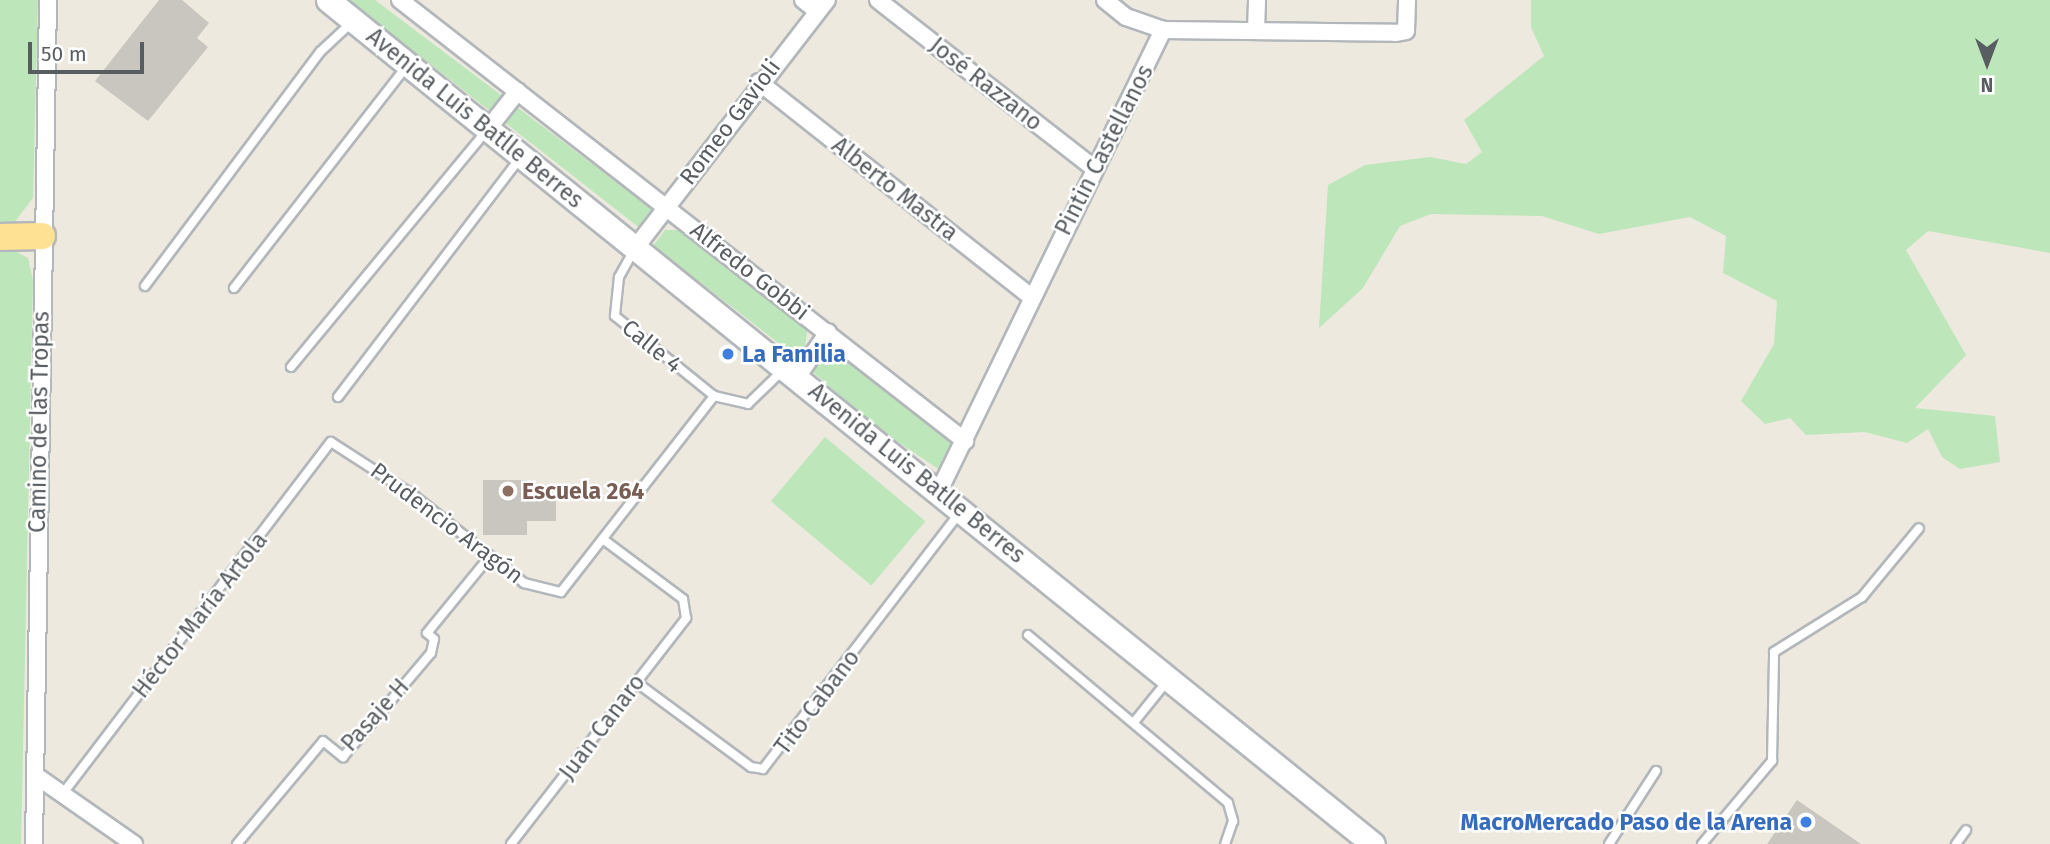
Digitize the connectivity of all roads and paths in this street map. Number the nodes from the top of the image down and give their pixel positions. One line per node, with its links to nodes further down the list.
1 (48, 0): 20 (street, Camino de las Tropas)
2 (328, 0): 10 (main road, Avenida Luis Batlle Berres)
3 (400, 0): 15 (street, Alfredo Gobbi)
4 (803, 0): 9 (street)
5 (878, 0): 18 (street, José Razzano)
6 (1105, 0): 11 (street)
7 (1257, 0): 12 (street)
8 (1406, 0): 12 (street)
9 (822, 6): 14 (street, Romeo Gavioli)
10 (353, 21): 13 (main road, Avenida Luis Batlle Berres); 23 (lane)
11 (1163, 30): 12 (street); 18 (street, Pintin Castellanos)
12 (1256, 30)
13 (408, 64): 16 (main road, Avenida Luis Batlle Berres); 24 (lane)
14 (759, 82): 19 (street, Romeo Gavioli); 25 (street, Alberto Mastra)
15 (518, 91): 16 (street); 19 (street, Alfredo Gobbi)
16 (488, 129): 17 (main road, Avenida Luis Batlle Berres); 27 (lane)
17 (522, 156): 22 (main road, Avenida Luis Batlle Berres); 30 (lane)
18 (1094, 168): 25 (street, Pintin Castellanos)
19 (667, 206): 22 (street, Romeo Gavioli); 26 (street, Alfredo Gobbi)
20 (42, 236): 21 (highway); 43 (street, Camino de las Tropas)
21 (0, 237)
22 (636, 247): 28 (main road, Avenida Luis Batlle Berres); 29 (lane, Calle 4)
23 (145, 286)
24 (234, 288)
25 (1031, 297): 32 (street, Pintin Castellanos)
26 (828, 332): 28 (street); 32 (street, Alfredo Gobbi)
27 (291, 367)
28 (792, 371): 29 (lane); 33 (main road, Avenida Luis Batlle Berres)
29 (714, 396): 36 (lane)
30 (338, 397)
31 (336, 440): 37 (lane, Prudencio Aragón); 44 (lane, Héctor María Artola)
32 (965, 441): 33 (street, Pintin Castellanos)
33 (939, 491): 34 (main road, Avenida Luis Batlle Berres)
34 (962, 509): 39 (main road, Avenida Luis Batlle Berres); 40 (lane, Tito Cabano)
35 (1919, 528): 53 (lane)
36 (604, 540): 37 (lane, Prudencio Aragón); 40 (lane, Juan Canaro)
37 (491, 556): 48 (lane, Pasaje H)
38 (1028, 635): 41 (lane)
39 (1170, 678): 41 (lane); 51 (main road, Avenida Luis Batlle Berres)
40 (636, 682): 49 (lane, Juan Canaro)
41 (1135, 721): 50 (lane)
42 (1656, 771): 52 (lane)
43 (35, 775): 44 (street); 46 (street, Camino de las Tropas)
44 (64, 792): 47 (street)
45 (1966, 830): 54 (lane)
46 (34, 844)
47 (134, 844)
48 (237, 844)
49 (511, 844)
50 (1225, 844)
51 (1373, 844)
52 (1609, 844)
53 (1702, 844)
54 (1956, 844)

